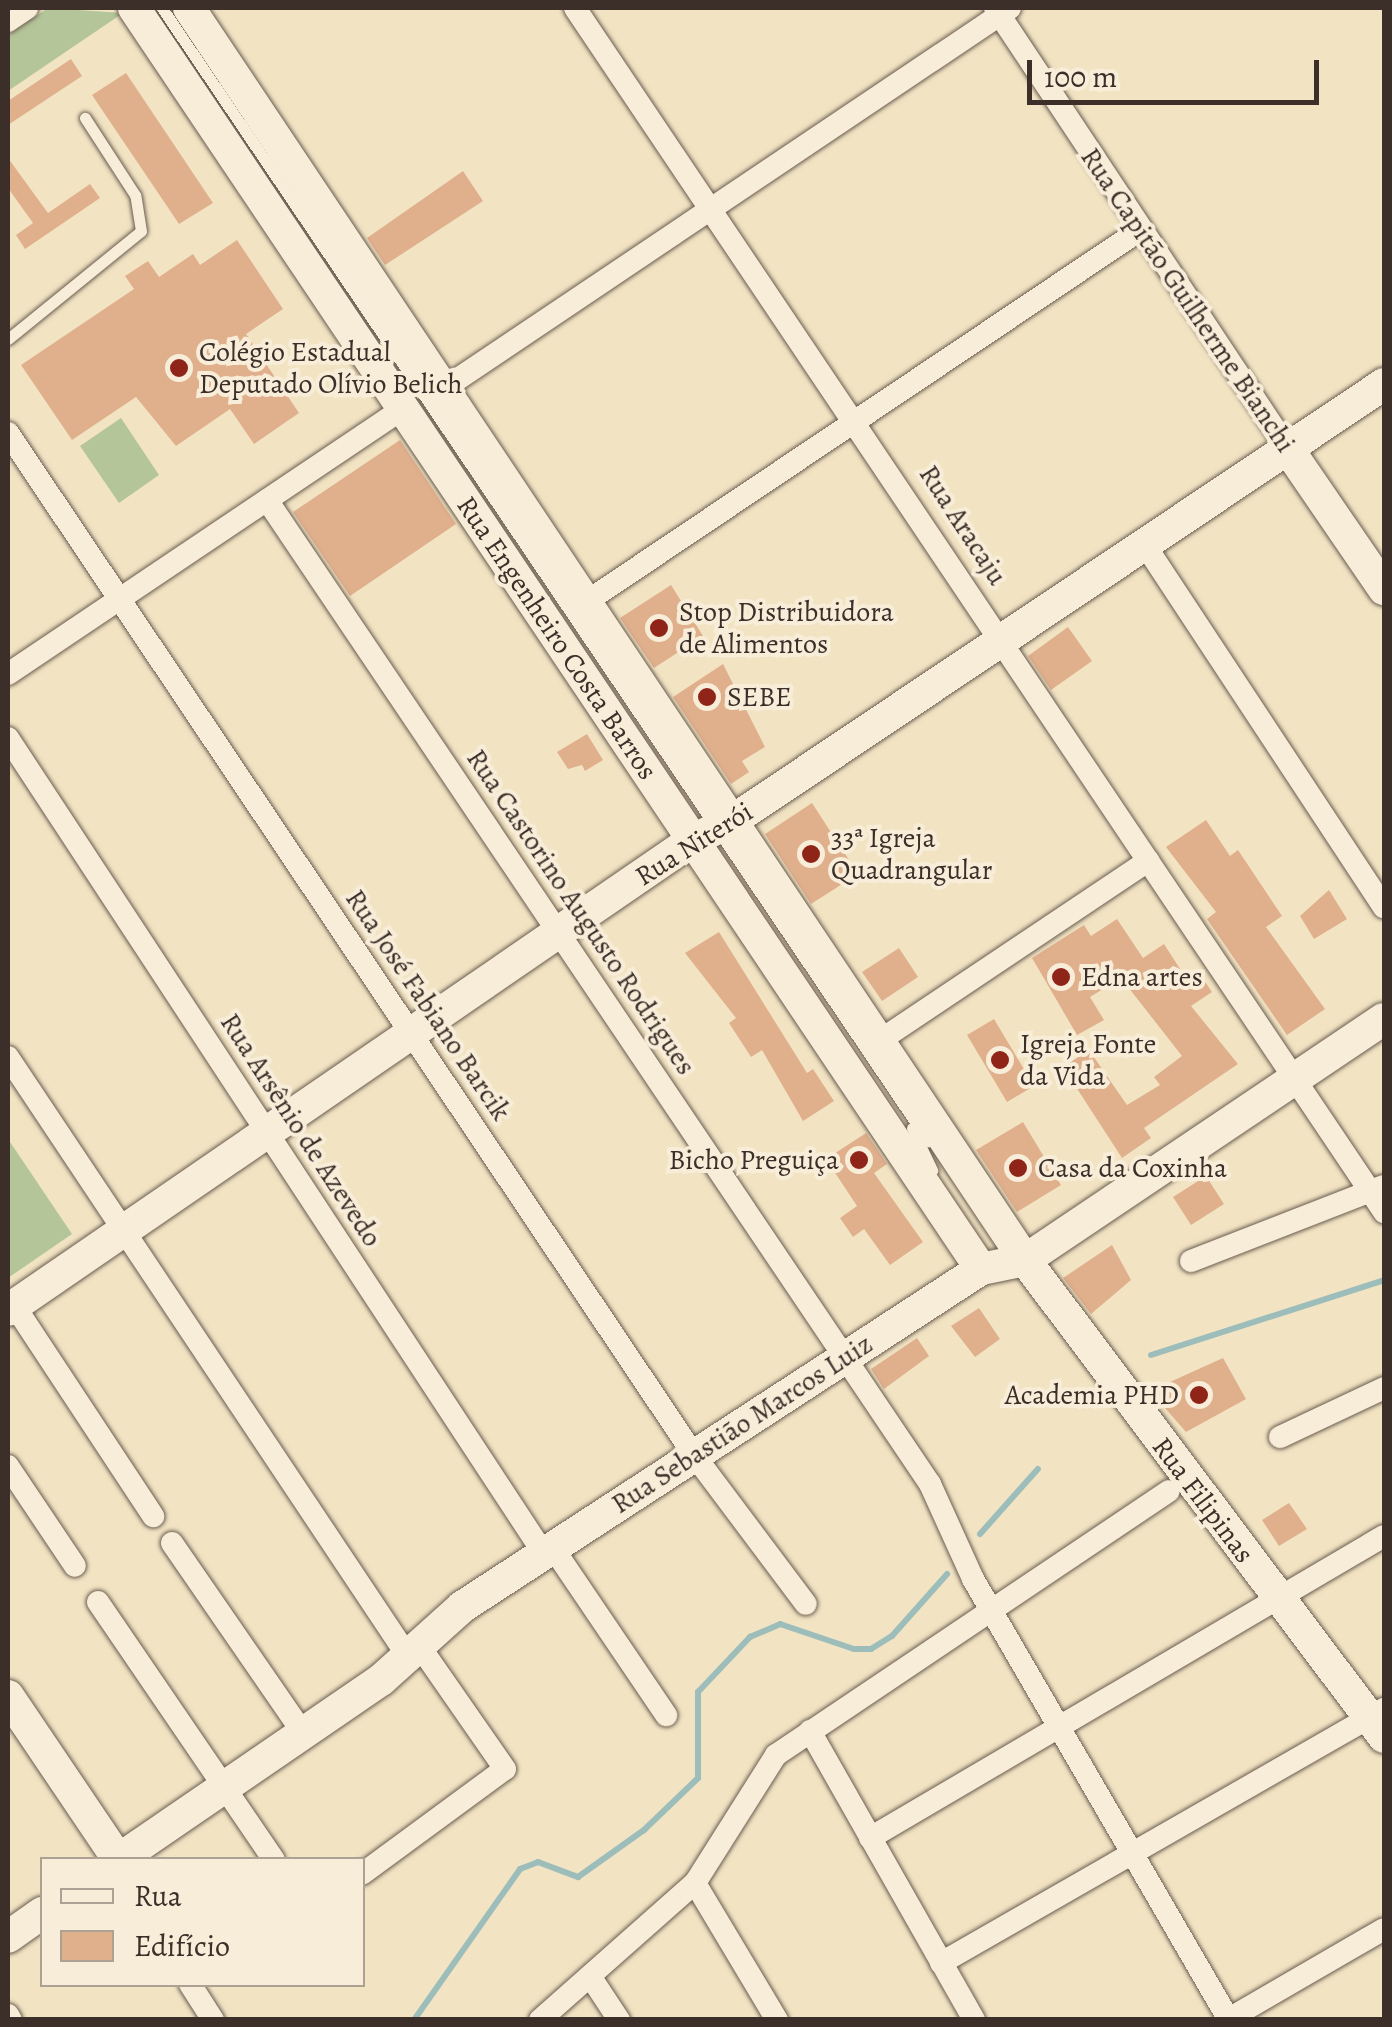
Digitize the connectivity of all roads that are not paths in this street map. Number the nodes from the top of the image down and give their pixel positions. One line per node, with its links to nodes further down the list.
1 (28, 8): 7 (street)
2 (134, 8): 14 (street, Rua Engenheiro Costa Barros)
3 (162, 8): 26 (lane)
4 (189, 8): 13 (street, Rua Engenheiro Costa Barros)
5 (575, 8): 9 (street, Rua Aracaju)
6 (1001, 10): 9 (street); 10 (street, Rua Capitão Guilherme Bianchi)
7 (8, 21)
8 (85, 118): 11 (lane)
9 (713, 207): 13 (street); 15 (street, Rua Aracaju)
10 (1140, 230): 15 (street); 17 (street, Rua Capitão Guilherme Bianchi)
11 (8, 340)
12 (1384, 384): 17 (street, Rua Niterói)
13 (444, 388): 22 (street, Rua Engenheiro Costa Barros)
14 (403, 408): 18 (street); 26 (street, Rua Engenheiro Costa Barros)
15 (857, 420): 22 (street); 23 (street, Rua Aracaju)
16 (8, 433): 21 (street, Rua José Fabiano Barcik)
17 (1288, 449): 19 (street, Rua Niterói); 20 (street, Rua Capitão Guilherme Bianchi)
18 (267, 500): 21 (street); 29 (street, Rua Castorino Augusto Rodrigues)
19 (1145, 545): 23 (street, Rua Niterói); 28 (street)
20 (1384, 590)
21 (119, 599): 24 (street); 31 (street, Rua José Fabiano Barcik)
22 (586, 602): 26 (street, Rua Engenheiro Costa Barros)
23 (1002, 640): 26 (street, Rua Niterói); 27 (street, Rua Aracaju)
24 (8, 674)
25 (8, 738): 36 (street, Rua Arsênio de Azevedo)
26 (713, 830): 29 (street, Rua Niterói); 32 (street, Rua Engenheiro Costa Barros); 35 (lane); 42 (street, Rua Engenheiro Costa Barros)
27 (1148, 861): 32 (street); 34 (street, Rua Aracaju)
28 (1384, 907)
29 (558, 933): 31 (street, Rua Niterói); 44 (street, Rua Castorino Augusto Rodrigues)
30 (1384, 1019): 34 (street, Rua Sebastião Marcos Luiz)
31 (412, 1035): 36 (street, Rua Niterói); 47 (street, Rua José Fabiano Barcik)
32 (879, 1042): 40 (street, Rua Engenheiro Costa Barros)
33 (8, 1057): 39 (street)
34 (1292, 1082): 37 (street, Rua Aracaju); 40 (street, Rua Sebastião Marcos Luiz)
35 (903, 1111): 40 (lane); 42 (lane)
36 (267, 1133): 39 (street, Rua Niterói); 53 (street, Rua Arsênio de Azevedo)
37 (1378, 1189): 38 (street, Rua Aracaju); 41 (street)
38 (1384, 1212)
39 (124, 1231): 43 (street, Rua Niterói); 59 (street)
40 (1025, 1260): 42 (street, Rua Sebastião Marcos Luiz); 55 (street, Rua Filipinas)
41 (1191, 1261)
42 (981, 1269): 44 (street, Rua Sebastião Marcos Luiz)
43 (11, 1308): 50 (street)
44 (844, 1358): 47 (street, Rua Sebastião Marcos Luiz); 58 (street, Rua Castorino Augusto Rodrigues)
45 (1384, 1388): 46 (street)
46 (1280, 1437)
47 (694, 1455): 53 (street, Rua Sebastião Marcos Luiz); 57 (street, Rua José Fabiano Barcik)
48 (8, 1466): 54 (street)
49 (1170, 1491): 58 (street)
50 (153, 1516)
51 (1384, 1536): 55 (street)
52 (172, 1543): 65 (street)
53 (548, 1551): 59 (street, Rua Sebastião Marcos Luiz); 61 (street, Rua Arsênio de Azevedo)
54 (74, 1566)
55 (1278, 1600): 62 (street, Rua Filipinas); 64 (street)
56 (98, 1602): 66 (street)
57 (806, 1604)
58 (993, 1612): 63 (street); 64 (street, Rua Castorino Augusto Rodrigues)
59 (412, 1650): 65 (street, Rua Sebastião Marcos Luiz); 72 (street)
60 (8, 1696): 69 (street)
61 (666, 1715)
62 (1380, 1722): 68 (street)
63 (810, 1730): 67 (street); 73 (street)
64 (1063, 1730): 67 (street); 68 (street, Rua Castorino Augusto Rodrigues)
65 (303, 1734): 66 (street, Rua Sebastião Marcos Luiz)
66 (224, 1787): 70 (street, Rua Sebastião Marcos Luiz); 71 (street)
67 (870, 1838): 77 (street)
68 (1131, 1850): 77 (street); 80 (street, Rua Castorino Augusto Rodrigues)
69 (116, 1857)
70 (122, 1857)
71 (272, 1857)
72 (365, 1872)
73 (695, 1883): 78 (street); 84 (street)
74 (40, 1914): 76 (street)
75 (1384, 1929): 80 (street)
76 (8, 1937)
77 (942, 1963): 85 (street)
78 (590, 1976): 82 (street); 83 (street)
79 (193, 1987): 81 (street)
80 (1228, 2019)
81 (213, 2020)
82 (540, 2020)
83 (619, 2020)
84 (777, 2020)
85 (974, 2020)

